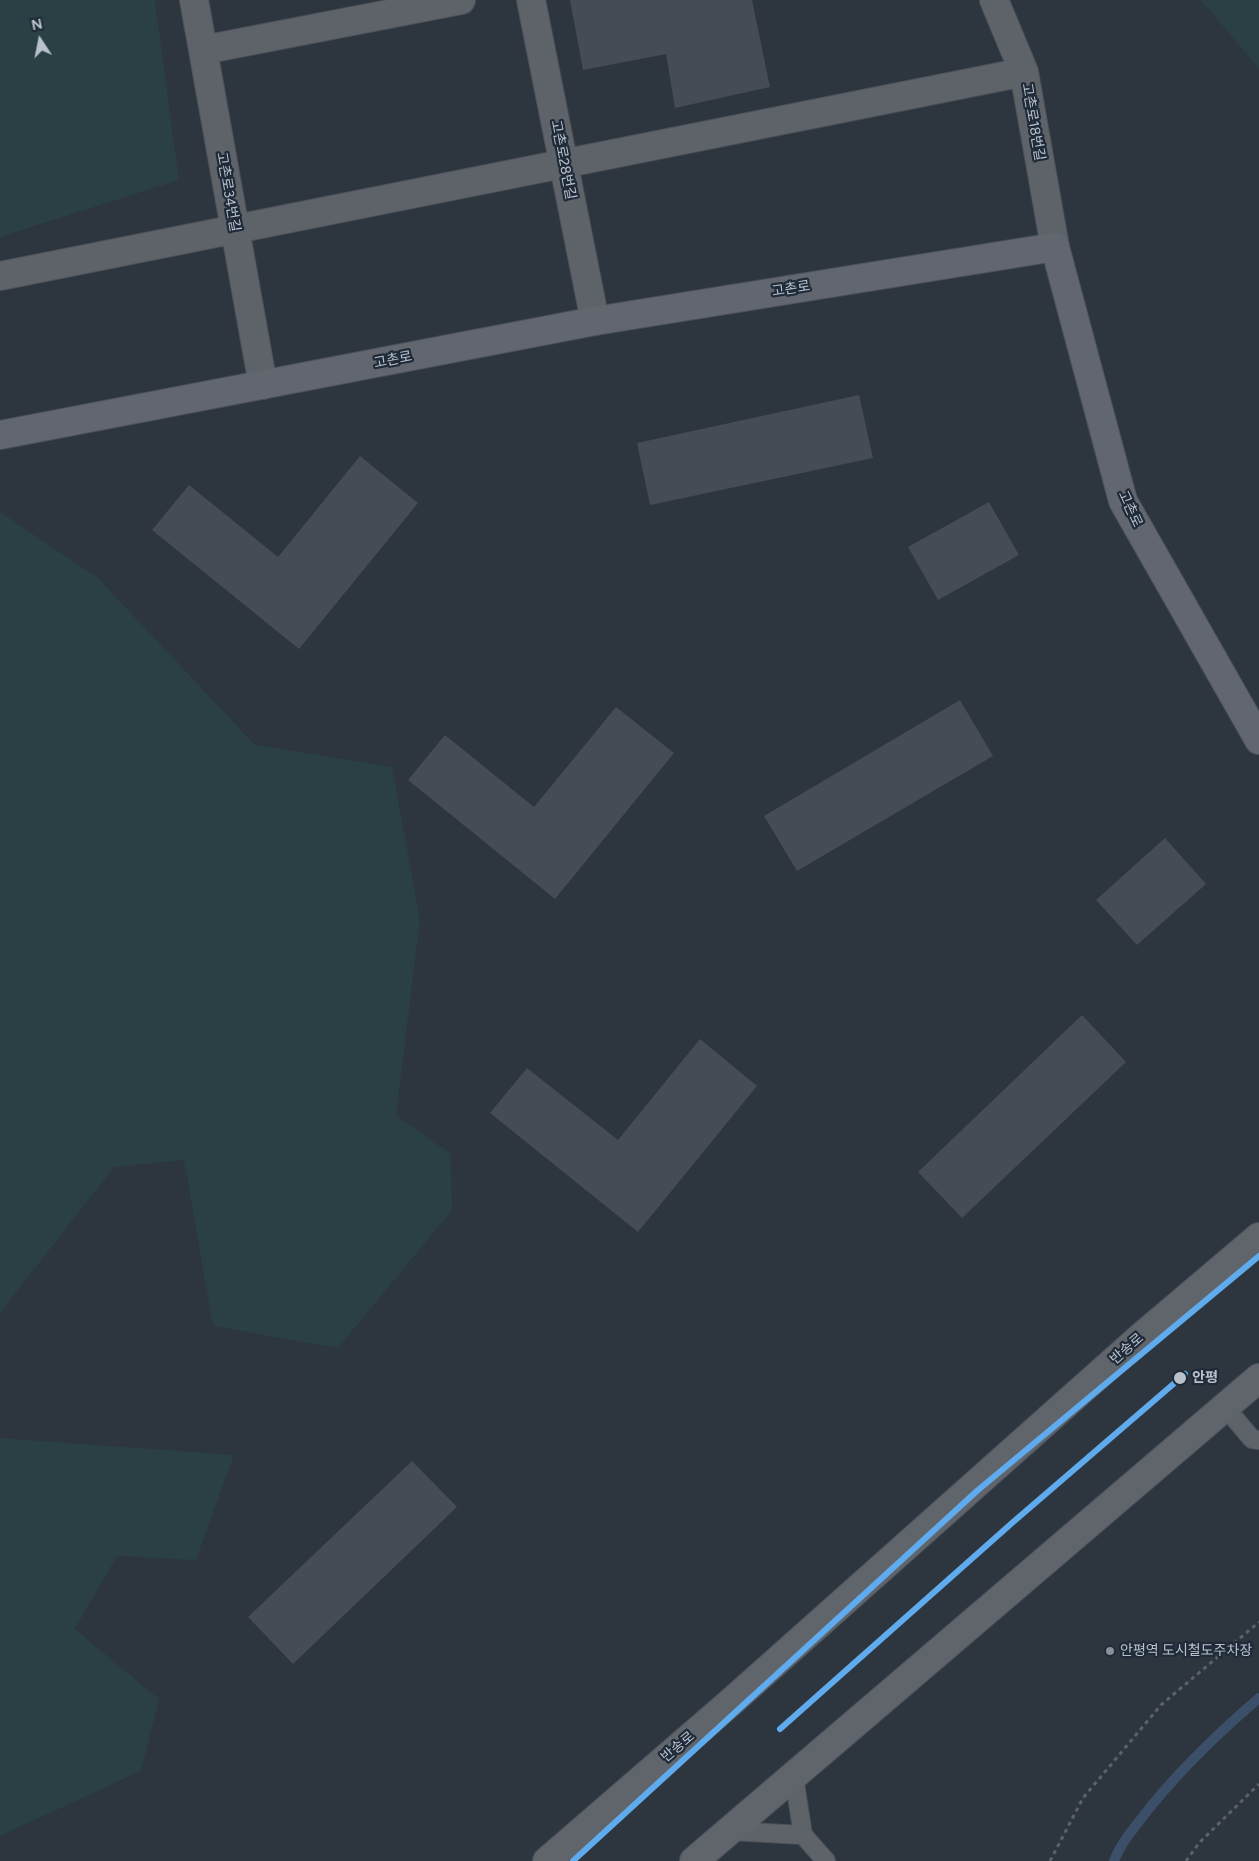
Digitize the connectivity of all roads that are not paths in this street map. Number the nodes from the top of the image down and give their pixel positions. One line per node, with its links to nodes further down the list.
1 (194, 0): 6 (street, 고촌로34번길)
2 (461, 0): 5 (street)
3 (531, 0): 8 (street, 고촌로28번길)
4 (994, 0): 7 (street, 고촌로18번길)
5 (363, 9): 6 (street)
6 (203, 50): 9 (street, 고촌로34번길)
7 (1024, 72): 8 (street); 10 (street, 고촌로18번길)
8 (564, 164): 9 (street); 12 (street, 고촌로28번길)
9 (235, 229): 11 (street); 13 (street, 고촌로34번길)
10 (1055, 248): 12 (street, 고촌로); 15 (street, 고촌로)
11 (0, 276)
12 (595, 321): 13 (street, 고촌로)
13 (263, 385): 14 (street, 고촌로)
14 (0, 435)
15 (1259, 740)
16 (1259, 1237): 23 (main road, 반송로)
17 (1259, 1378): 18 (main road)
18 (1225, 1406): 19 (lane); 20 (main road)
19 (1259, 1440)
20 (794, 1777): 21 (main road); 22 (lane)
21 (730, 1831): 22 (lane); 24 (main road)
22 (802, 1835): 25 (lane)
23 (547, 1861)
24 (694, 1861)
25 (826, 1861)

